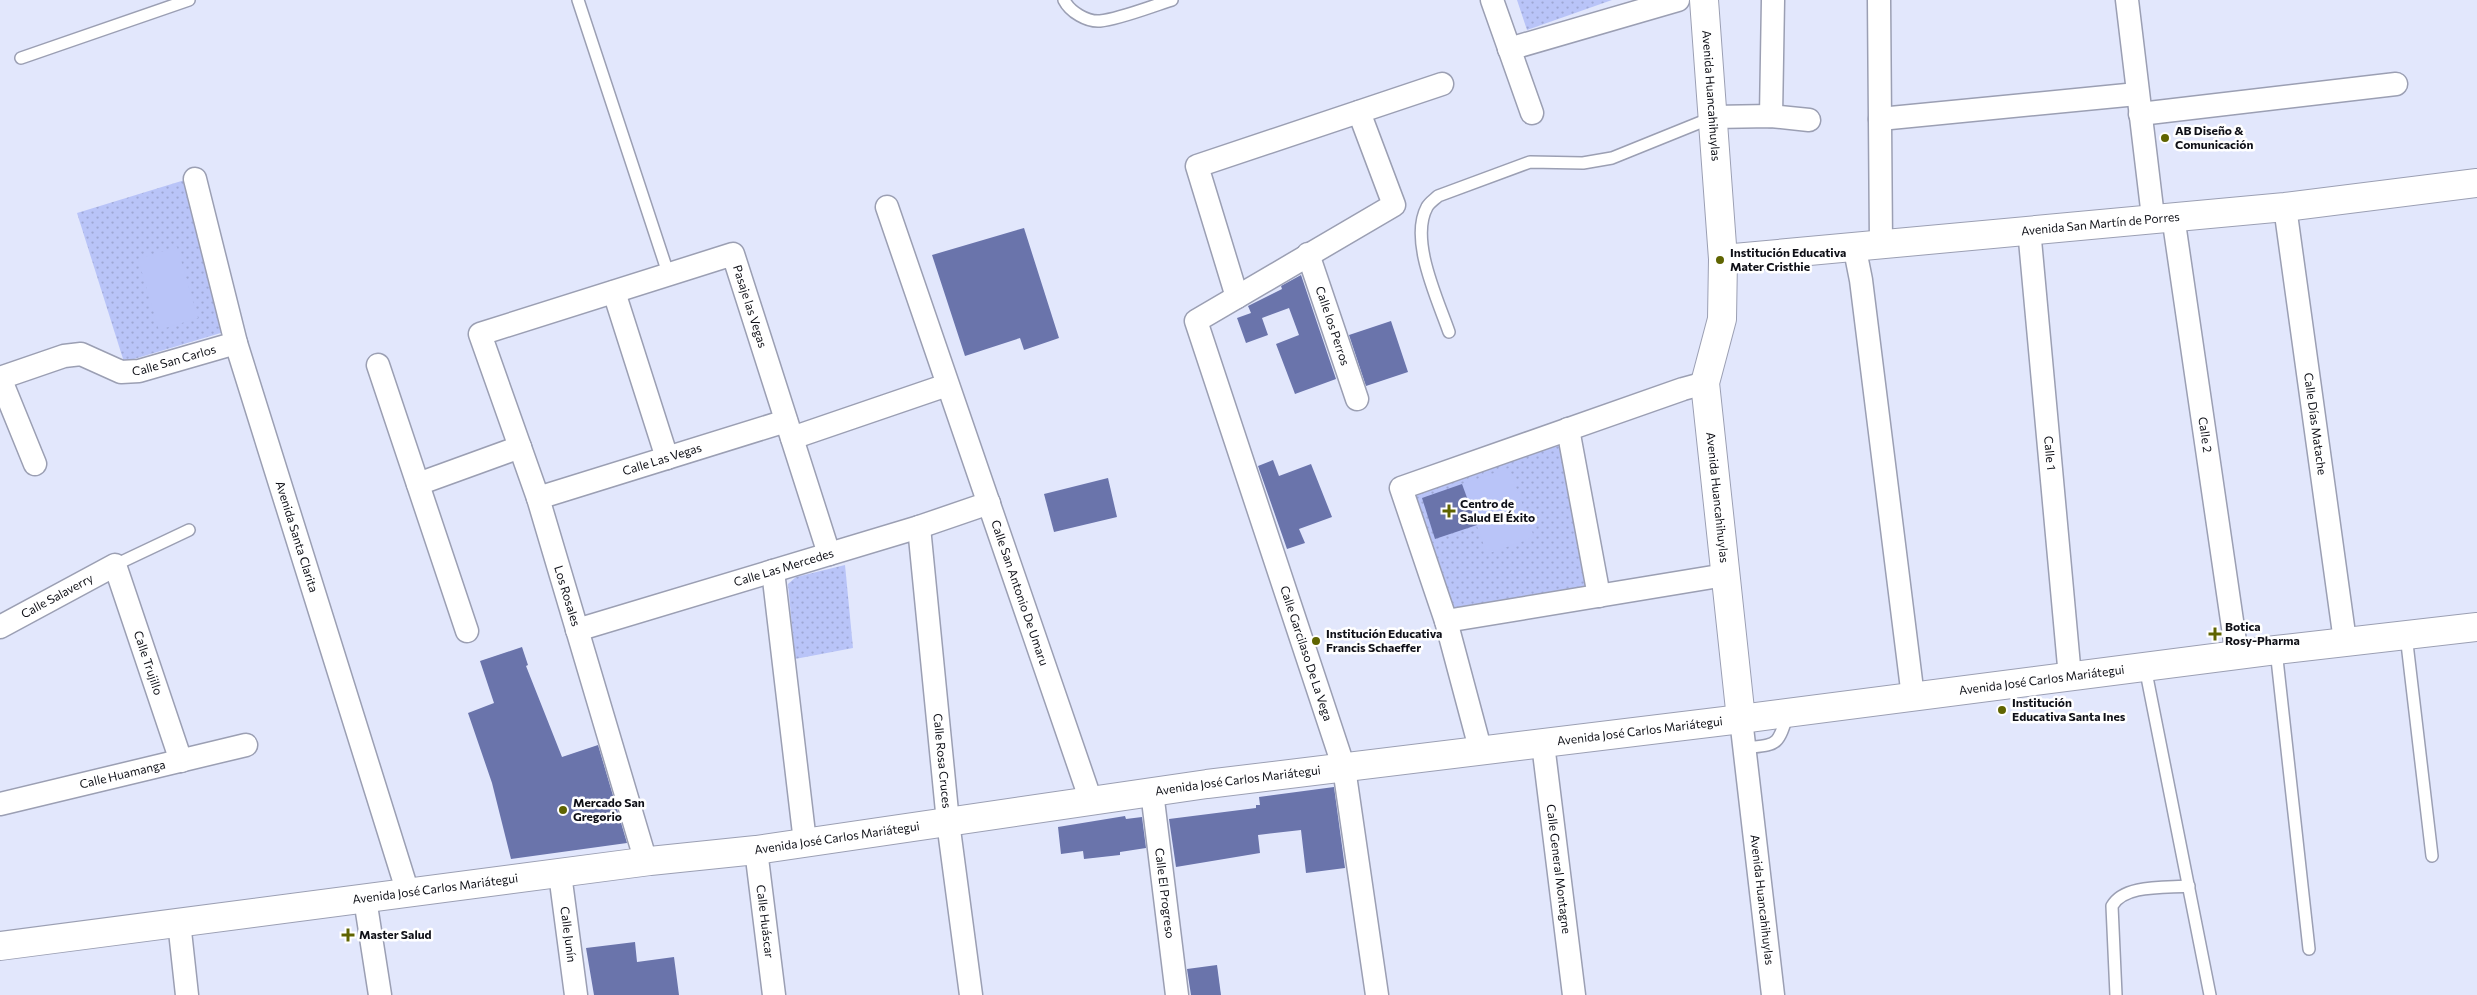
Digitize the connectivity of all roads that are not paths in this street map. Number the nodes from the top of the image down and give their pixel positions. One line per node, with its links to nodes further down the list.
1 (189, 0): 12 (lane)
2 (578, 0): 31 (lane)
3 (1064, 0): 4 (lane)
4 (1172, 0)
5 (1492, 0): 11 (street)
6 (1678, 0): 11 (street)
7 (1704, 0): 19 (street, Avenida Huancahihuylas)
8 (1773, 0): 18 (street)
9 (1879, 0): 20 (street)
10 (2127, 0): 15 (street, Calle 2)
11 (1509, 49): 17 (street)
12 (21, 58)
13 (1442, 84): 16 (street)
14 (2396, 84): 15 (street)
15 (2139, 104): 20 (street); 26 (street, Calle 2)
16 (1359, 112): 29 (street); 33 (street)
17 (1532, 113)
18 (1771, 116): 19 (street); 21 (street)
19 (1713, 117): 30 (street, Avenida Huancahihuylas); 34 (lane)
20 (1880, 119): 28 (street)
21 (1809, 120)
22 (195, 179): 36 (street, Avenida Santa Clarita)
23 (2477, 183): 24 (street, Avenida San Martín de Porres)
24 (2285, 206): 26 (street, Avenida San Martín de Porres); 63 (street, Calle Días Matache)
25 (888, 208): 40 (street, Calle San Antonio De Umaru)
26 (2163, 216): 27 (street, Avenida San Martín de Porres); 65 (street, Calle 2)
27 (2029, 229): 28 (street, Avenida San Martín de Porres); 67 (street, Calle 1)
28 (1868, 244): 30 (street, Avenida San Martín de Porres); 68 (street)
29 (1308, 254): 33 (street); 41 (street, Calle los Perros)
30 (1723, 259): 39 (street, Avenida Huancahihuylas)
31 (668, 276): 32 (street, Pasaje las Vegas); 42 (street, Pasaje las Vegas)
32 (614, 292): 35 (street, Pasaje las Vegas); 45 (street)
33 (1236, 297): 76 (street, Calle Garcilaso De La Vega)
34 (1449, 332)
35 (480, 334): 44 (street, Los Rosales)
36 (236, 343): 38 (street, Calle San Carlos); 87 (street, Avenida Santa Clarita)
37 (378, 366): 47 (street)
38 (0, 378): 46 (street)
39 (1705, 383): 43 (street); 55 (street, Avenida Huancahihuylas)
40 (947, 385): 42 (street, Calle Las Vegas); 49 (street, Calle San Antonio De Umaru)
41 (1357, 399)
42 (789, 429): 45 (street, Calle Las Vegas); 52 (street, Pasaje las Vegas)
43 (1568, 429): 56 (street); 57 (street)
44 (520, 447): 47 (street); 48 (street, Los Rosales)
45 (667, 458): 48 (street, Calle Las Vegas)
46 (35, 464)
47 (418, 484): 61 (street)
48 (538, 498): 60 (street, Los Rosales)
49 (989, 503): 50 (street, Calle Las Mercedes); 78 (street, Calle San Antonio De Umaru)
50 (919, 527): 52 (street, Calle Las Mercedes); 80 (street, Calle Rosa Cruces)
51 (189, 530): 53 (lane)
52 (829, 554): 54 (street, Calle Las Mercedes)
53 (115, 565): 58 (street, Calle Salaverry); 75 (street, Calle Trujillo)
54 (773, 571): 60 (street, Calle Las Mercedes); 81 (street)
55 (1725, 575): 56 (street); 70 (street, Avenida Huancahihuylas)
56 (1599, 596): 57 (street)
57 (1446, 621): 74 (street)
58 (0, 627)
59 (2477, 627): 62 (street, Avenida José Carlos Mariátegui)
60 (577, 630): 84 (street, Los Rosales)
61 (467, 631)
62 (2406, 635): 63 (street, Avenida José Carlos Mariátegui); 83 (lane)
63 (2345, 641): 64 (street, Avenida José Carlos Mariátegui)
64 (2276, 650): 65 (street, Avenida José Carlos Mariátegui); 91 (lane)
65 (2237, 655): 66 (street, Avenida José Carlos Mariátegui)
66 (2146, 667): 67 (street, Avenida José Carlos Mariátegui); 86 (lane)
67 (2070, 677): 68 (street, Avenida José Carlos Mariátegui)
68 (1912, 697): 69 (street, Avenida José Carlos Mariátegui)
69 (1788, 713): 70 (street, Avenida José Carlos Mariátegui); 73 (lane)
70 (1742, 720): 71 (street, Avenida José Carlos Mariátegui); 73 (street, Avenida Huancahihuylas)
71 (1543, 744): 74 (street, Avenida José Carlos Mariátegui); 99 (street, Calle General Montagne)
72 (246, 745): 75 (street, Calle Huamanga)
73 (1745, 748): 100 (street, Avenida Huancahihuylas)
74 (1481, 752): 76 (street, Avenida José Carlos Mariátegui)
75 (181, 761): 79 (street, Calle Huamanga)
76 (1344, 768): 77 (street, Avenida José Carlos Mariátegui); 98 (street, Calle Garcilaso De La Vega)
77 (1152, 792): 78 (street, Avenida José Carlos Mariátegui); 97 (street, Calle El Progreso)
78 (1091, 801): 80 (street, Avenida José Carlos Mariátegui)
79 (0, 804)
80 (948, 822): 81 (street, Avenida José Carlos Mariátegui); 96 (street, Calle Rosa Cruces)
81 (805, 842): 82 (street, Avenida José Carlos Mariátegui)
82 (756, 850): 84 (street, Avenida José Carlos Mariátegui); 95 (street, Calle Huáscar)
83 (2432, 856)
84 (646, 862): 85 (street, Avenida José Carlos Mariátegui)
85 (560, 874): 87 (street, Avenida José Carlos Mariátegui); 94 (street, Calle Junín)
86 (2189, 886): 101 (lane); 102 (lane)
87 (408, 893): 88 (street, Avenida José Carlos Mariátegui)
88 (365, 899): 89 (street, Avenida José Carlos Mariátegui); 93 (street)
89 (179, 922): 90 (street, Avenida José Carlos Mariátegui); 92 (street)
90 (0, 946)
91 (2309, 949)
92 (187, 995)
93 (380, 995)
94 (576, 995)
95 (774, 995)
96 (971, 995)
97 (1177, 995)
98 (1377, 995)
99 (1574, 995)
100 (1773, 995)
101 (2116, 995)
102 (2210, 995)

